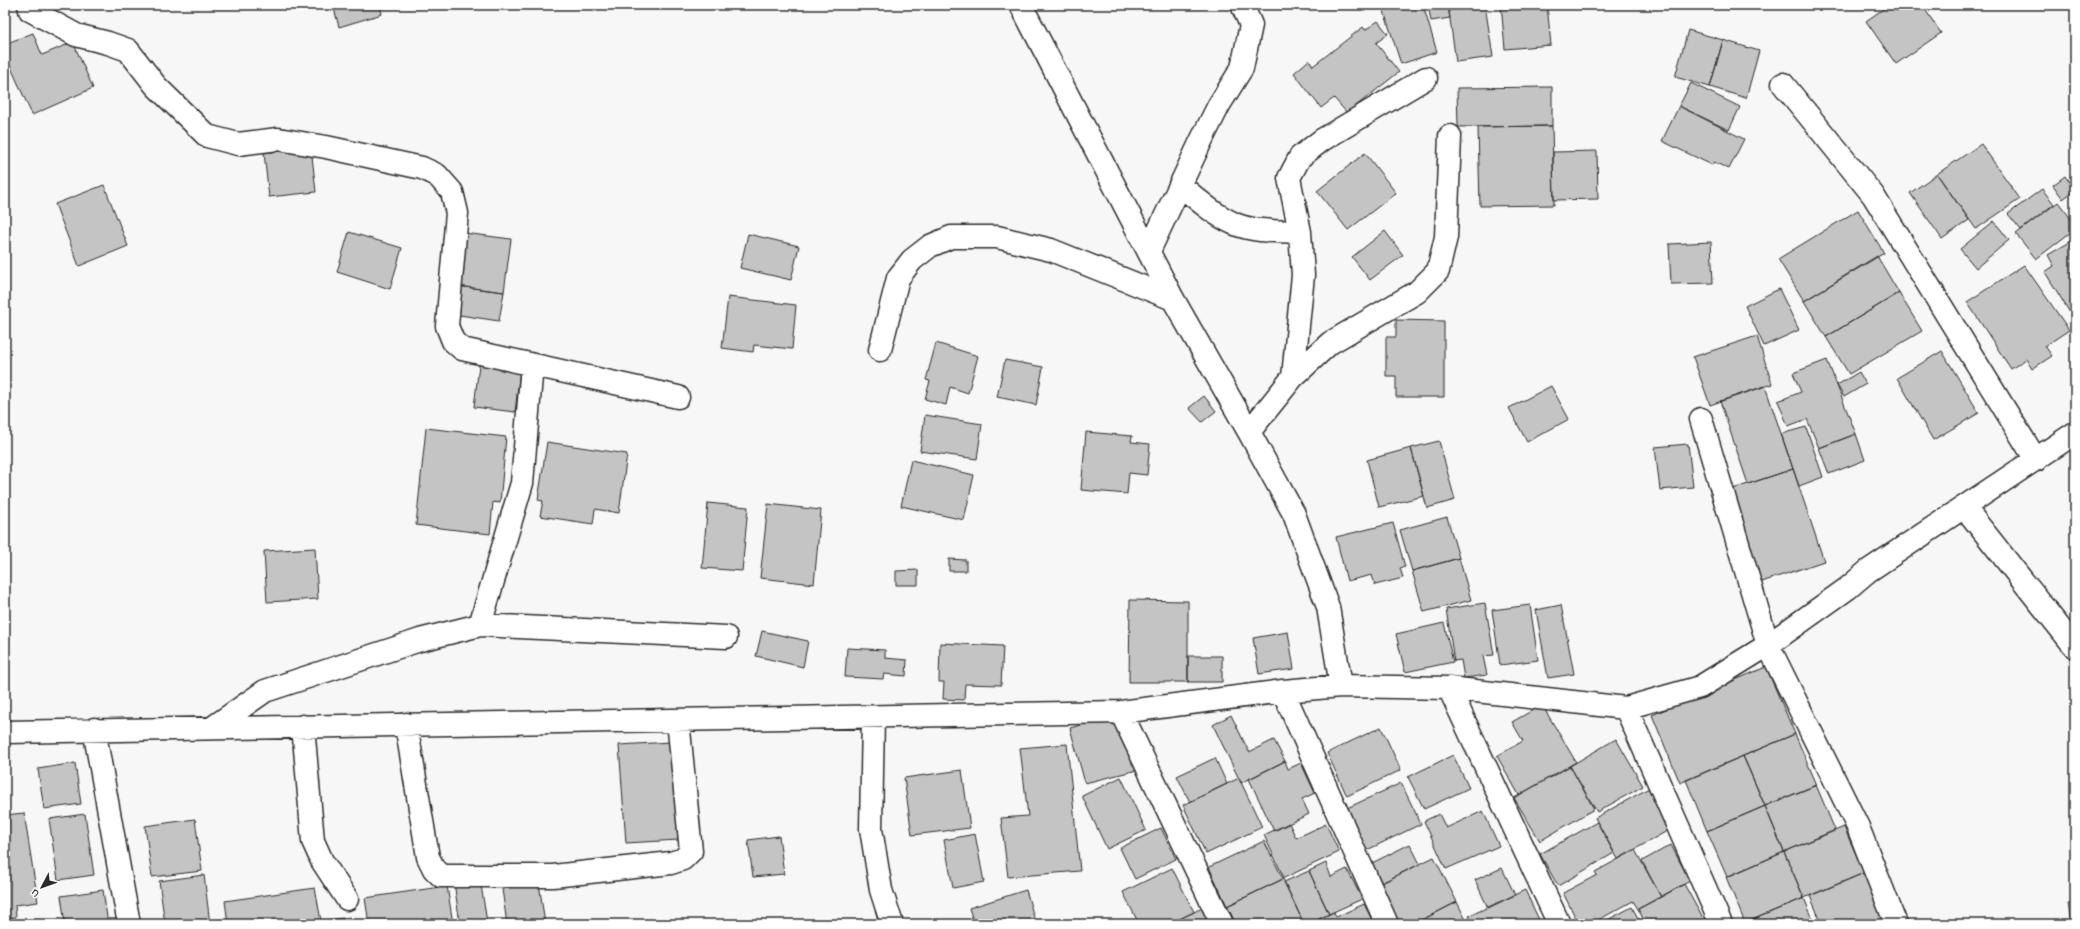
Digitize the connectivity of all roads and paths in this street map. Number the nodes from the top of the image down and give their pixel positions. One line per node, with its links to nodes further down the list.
1 (28, 5): 12 (street)
2 (1021, 5): 9 (street)
3 (1242, 5): 7 (street)
4 (1426, 78): 8 (street)
5 (1783, 84): 18 (street)
6 (1450, 136): 13 (street)
7 (1180, 185): 8 (street); 9 (street)
8 (1300, 232): 13 (street)
9 (1149, 251): 10 (street)
10 (1173, 298): 11 (street); 16 (street)
11 (880, 350)
12 (532, 365): 14 (street); 20 (street)
13 (1293, 377): 16 (street)
14 (678, 397)
15 (1701, 419): 22 (street)
16 (1249, 432): 24 (street)
17 (2075, 433): 18 (street)
18 (2036, 460): 19 (street)
19 (1965, 508): 22 (street); 23 (street)
20 (480, 626): 21 (street); 33 (street)
21 (726, 637)
22 (1768, 645): 27 (street); 43 (street)
23 (2075, 647)
24 (1341, 686): 25 (street); 26 (street)
25 (1449, 688): 27 (street); 41 (street)
26 (1283, 691): 28 (street); 40 (street)
27 (1626, 708): 42 (street)
28 (1121, 712): 29 (street); 39 (street)
29 (873, 717): 30 (street); 38 (street)
30 (678, 720): 31 (street); 31 (street)
31 (406, 724): 32 (street)
32 (303, 726): 33 (street); 36 (street)
33 (212, 728): 34 (street)
34 (94, 729): 35 (street); 37 (street)
35 (5, 732)
36 (347, 899)
37 (129, 924)
38 (892, 924)
39 (1222, 924)
40 (1387, 924)
41 (1559, 924)
42 (1721, 924)
43 (1896, 924)

